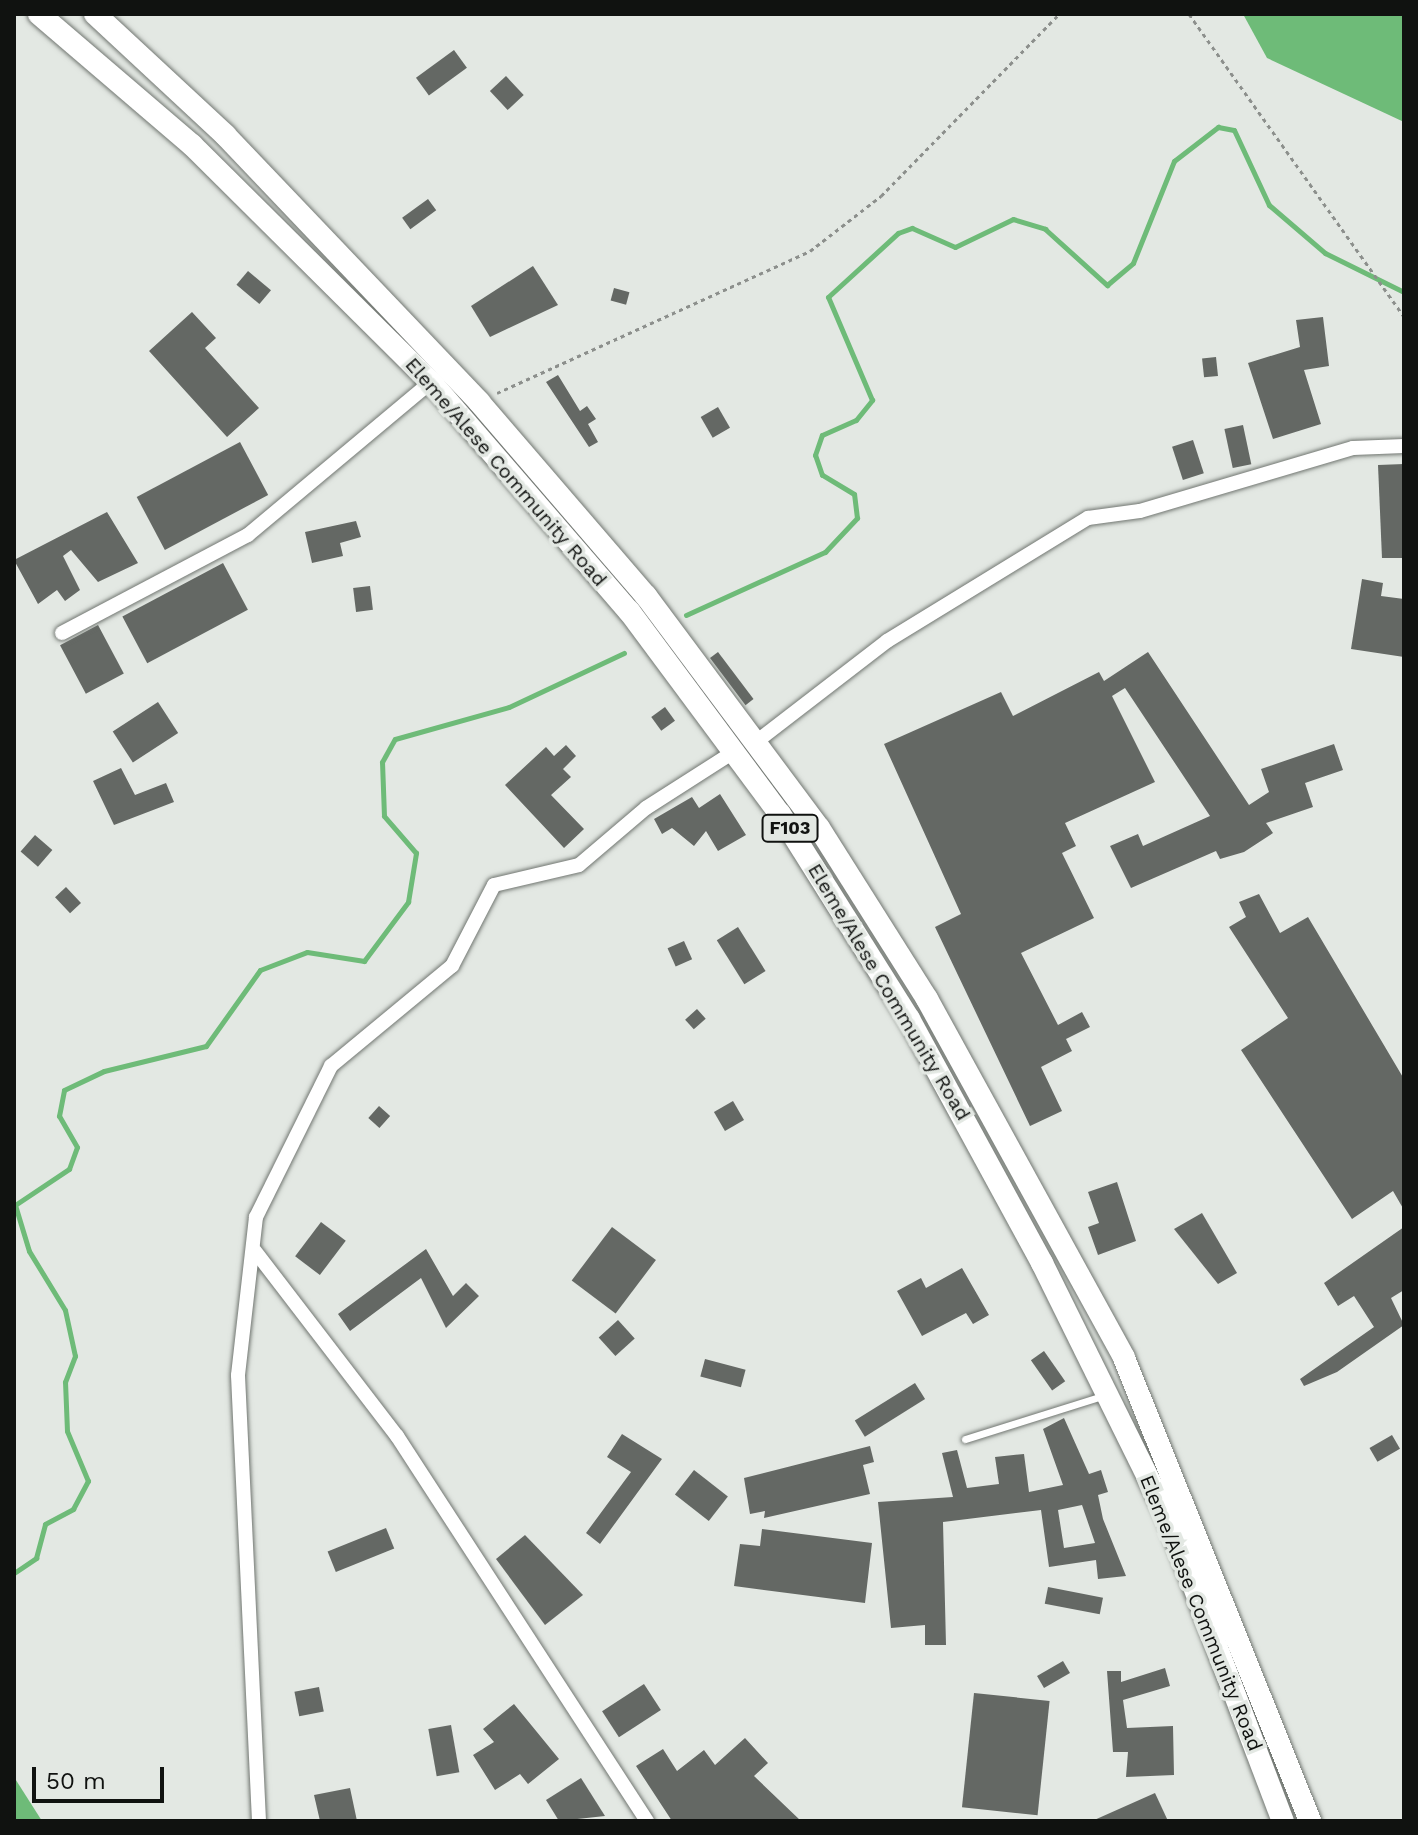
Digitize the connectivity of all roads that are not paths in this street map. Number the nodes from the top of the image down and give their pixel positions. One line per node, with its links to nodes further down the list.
1 (39, 14): 3 (main road, Eleme/Alese Community Road / F103)
2 (95, 14): 6 (main road, Eleme/Alese Community Road / F103)
3 (431, 382): 5 (street); 7 (main road, Eleme/Alese Community Road / F103)
4 (1404, 446): 6 (street)
5 (62, 633)
6 (756, 742): 14 (main road, Eleme/Alese Community Road / F103)
7 (735, 751): 8 (street); 9 (main road, Eleme/Alese Community Road / F103)
8 (255, 1251): 11 (street); 12 (street)
9 (1107, 1395): 10 (lane); 13 (main road, Eleme/Alese Community Road / F103)
10 (965, 1439)
11 (259, 1821)
12 (647, 1821)
13 (1283, 1821)
14 (1310, 1821)

